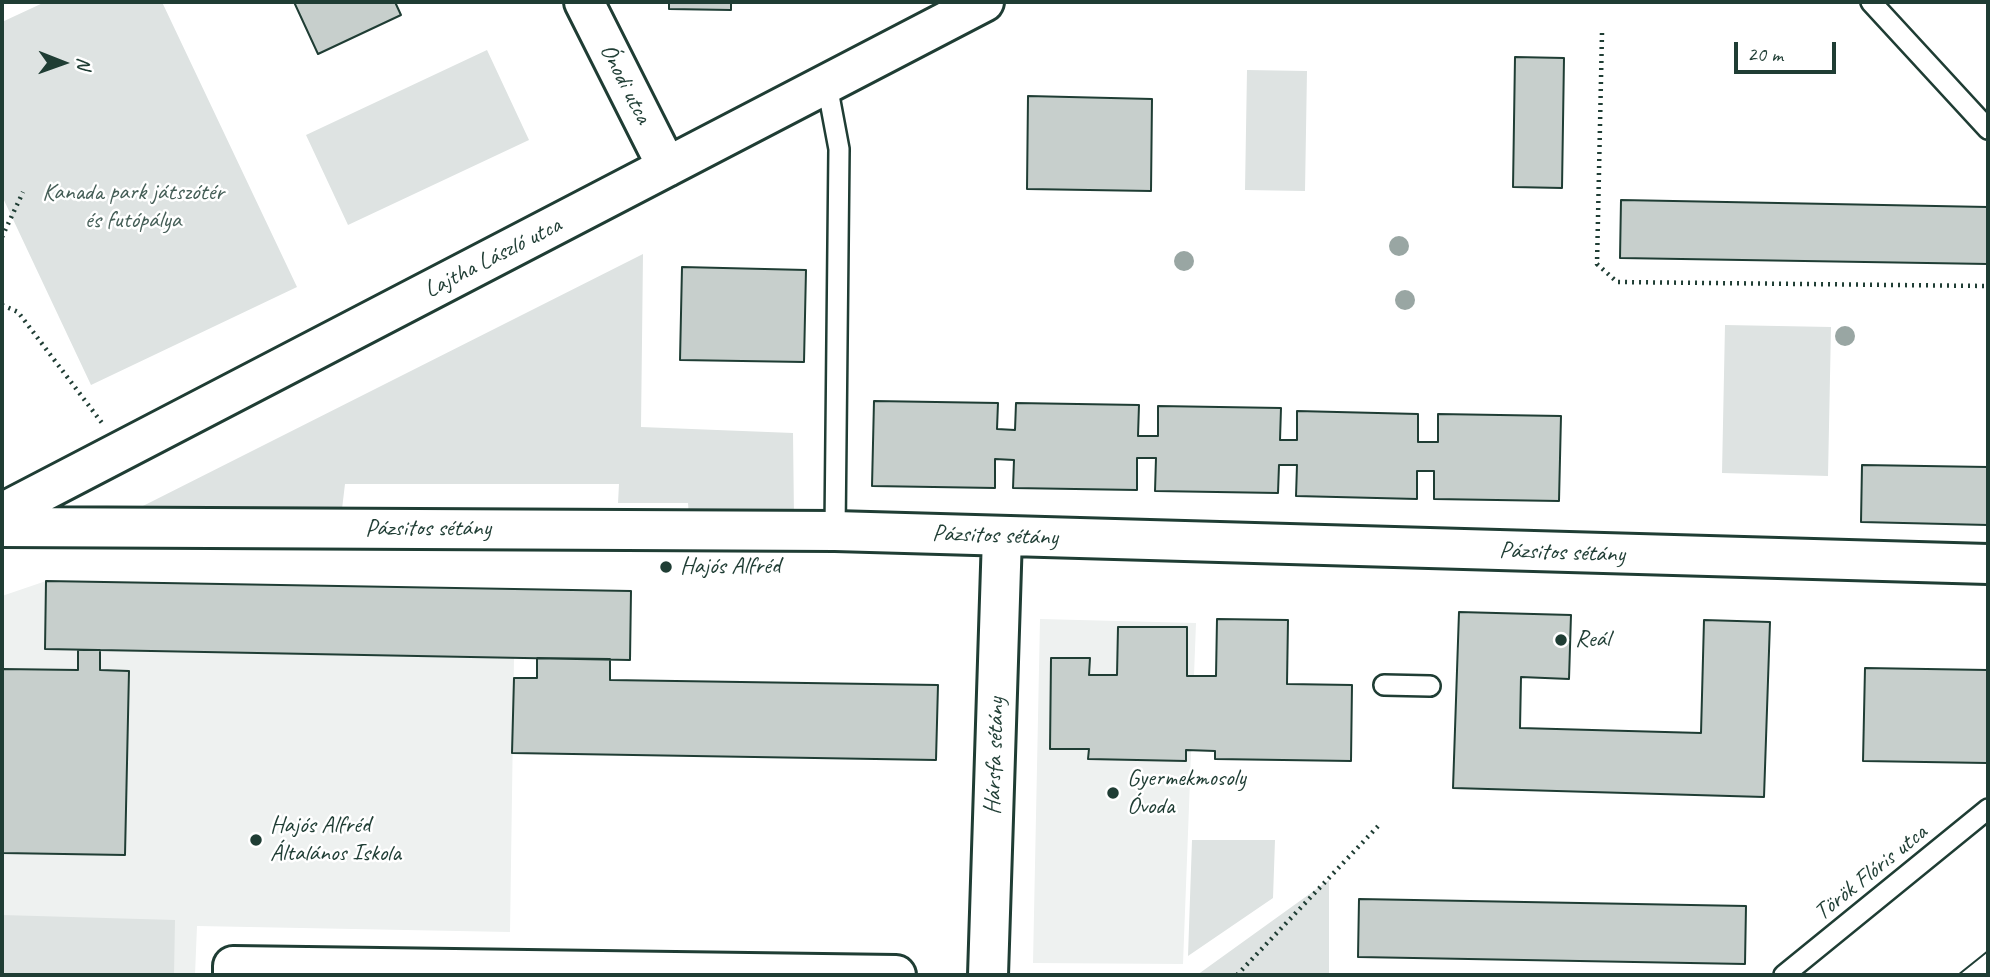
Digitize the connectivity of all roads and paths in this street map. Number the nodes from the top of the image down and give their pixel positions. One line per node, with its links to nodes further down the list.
1 (584, 2): 7 (street, Ónodi utca)
2 (984, 2): 5 (street, Lajtha László utca)
3 (1871, 2): 6 (lane)
4 (1602, 33): 10 (path)
5 (827, 85): 7 (street, Lajtha László utca); 15 (lane)
6 (1988, 129)
7 (667, 167): 12 (street, Lajtha László utca)
8 (23, 192): 9 (path)
9 (2, 237)
10 (1988, 286)
11 (2, 305): 12 (path)
12 (123, 450): 13 (street, Lajtha László utca)
13 (2, 513)
14 (2, 527): 15 (street, Pázsitos sétány)
15 (835, 531): 16 (street, Pázsitos sétány)
16 (1002, 536): 17 (street, Pázsitos sétány); 24 (street, Hársfa sétány)
17 (1988, 564)
18 (1384, 685): 19 (lane)
19 (1430, 686)
20 (1988, 809): 26 (lane, Török Flóris utca)
21 (1381, 824): 25 (path)
22 (233, 975): 23 (street)
23 (896, 975)
24 (988, 975)
25 (1237, 975)
26 (1784, 975)

